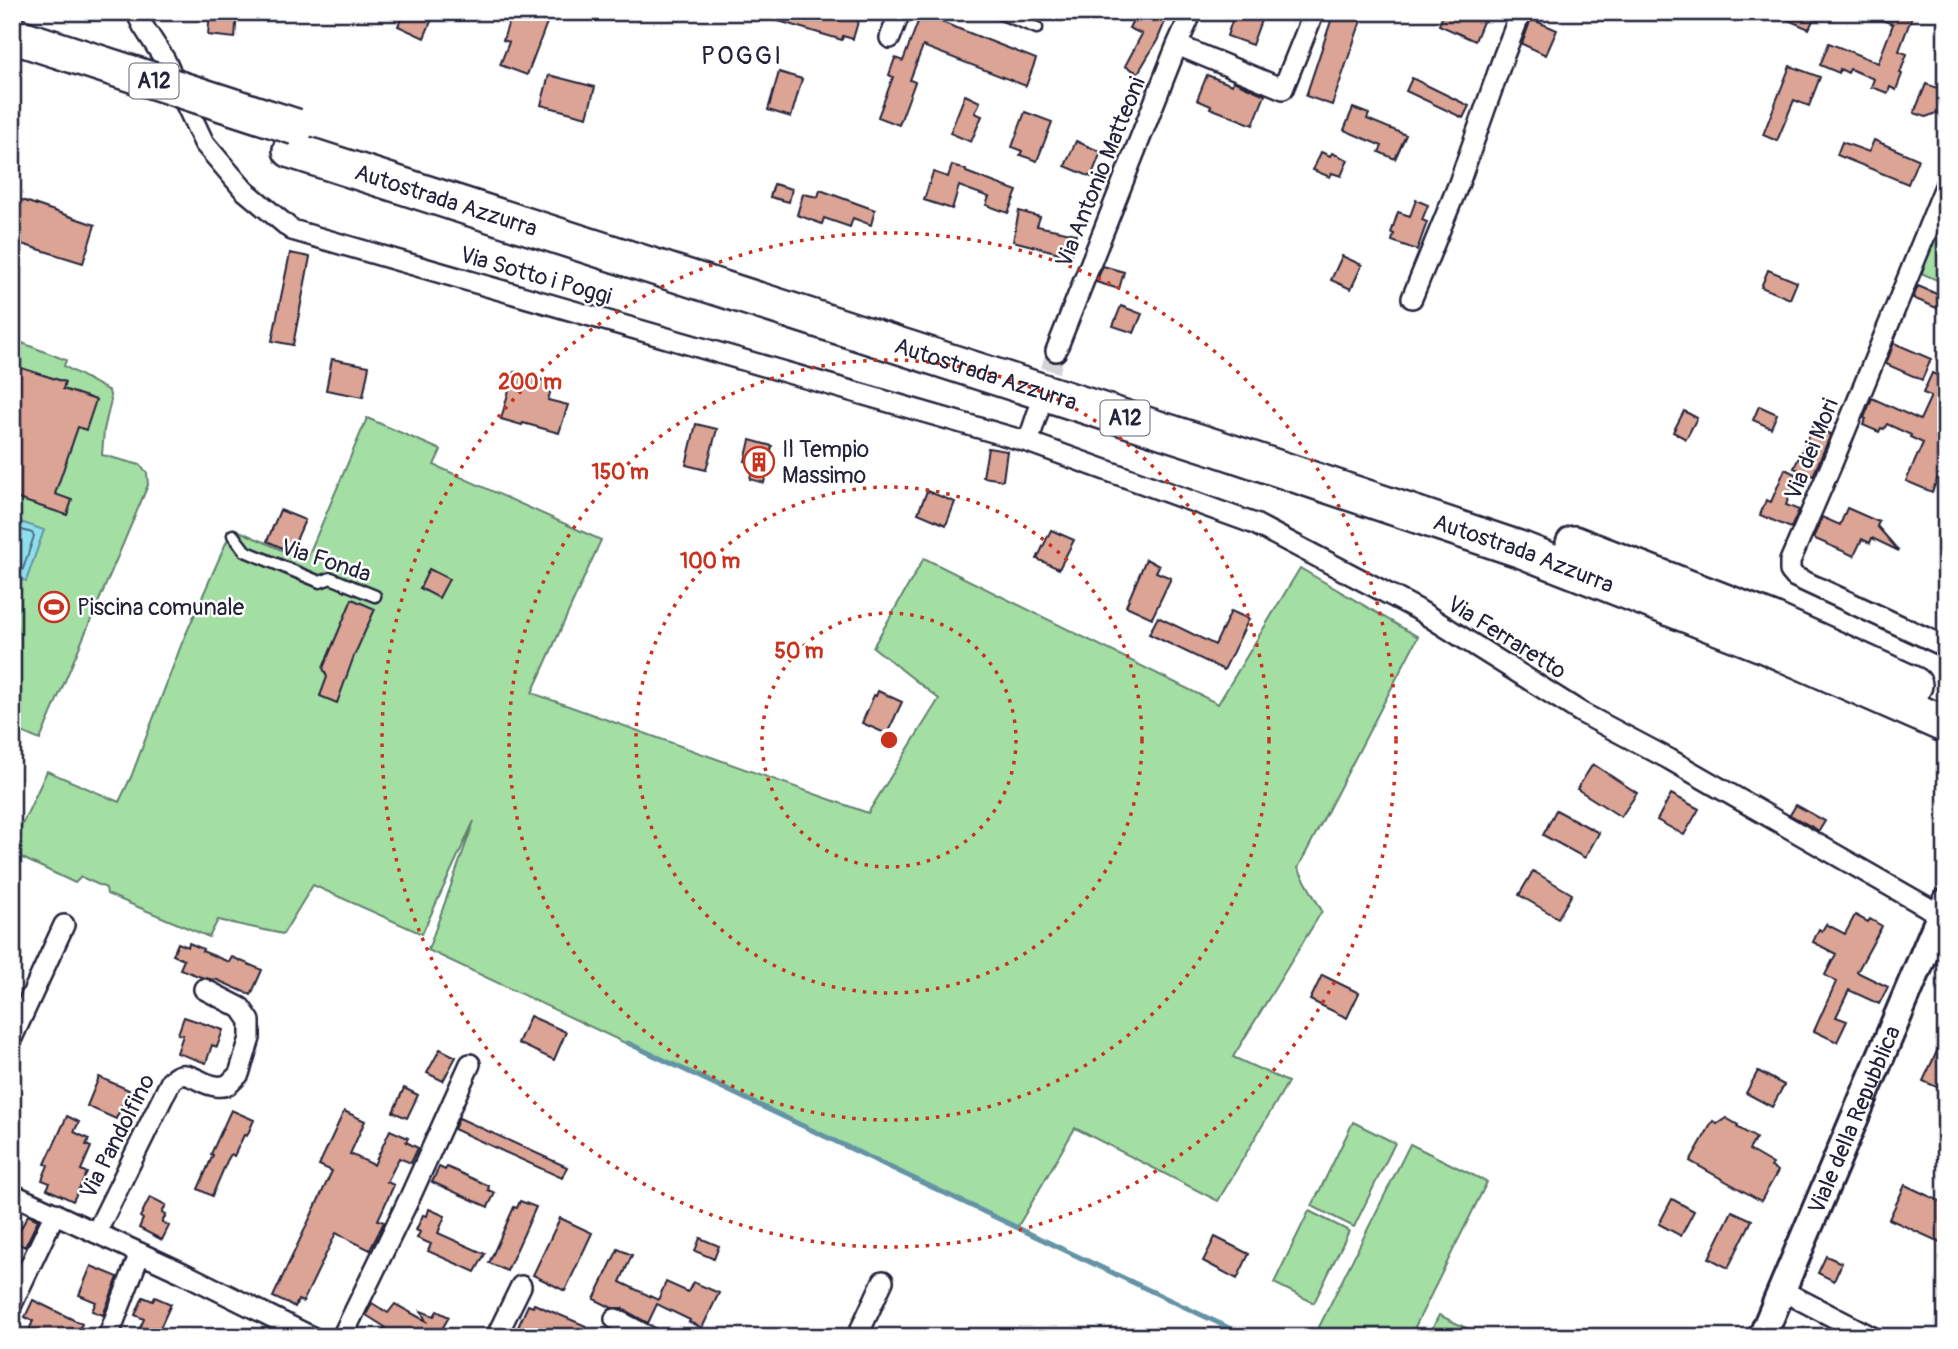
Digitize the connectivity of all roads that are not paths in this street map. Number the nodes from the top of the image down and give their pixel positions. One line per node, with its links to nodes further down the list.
1 (136, 12): 17 (street, Via Sotto i Poggi)
2 (900, 12): 9 (street)
3 (996, 12): 7 (lane)
4 (1192, 12): 10 (street, Via Antonio Matteoni)
5 (1314, 12): 10 (street)
6 (1521, 12): 14 (street)
7 (1037, 28)
8 (12, 35): 12 (highway, Autostrada Azzurra / A12, bridge)
9 (890, 38)
10 (1177, 45): 15 (street, Via Antonio Matteoni)
11 (12, 60): 12 (highway, Autostrada Azzurra / A12)
12 (293, 138): 21 (highway, Autostrada Azzurra / A12); 22 (highway, Autostrada Azzurra / A12)
13 (1946, 184): 20 (street, Via dei Mori)
14 (1412, 298)
15 (1056, 351)
16 (1038, 412): 17 (street)
17 (1028, 442): 23 (street, Via Ferraretto)
18 (233, 535): 19 (lane, Via Fonda)
19 (374, 596)
20 (1946, 647)
21 (1946, 699)
22 (1946, 725)
23 (1944, 911): 34 (main road, Viale della Repubblica)
24 (64, 925): 26 (street)
25 (204, 989): 30 (street, Via Pandolfino)
26 (12, 1038)
27 (471, 1063): 39 (street)
28 (12, 1194): 29 (street, Via Pandolfino)
29 (55, 1213): 30 (street, Via Pandolfino); 35 (street, Via Pandolfino)
30 (96, 1233): 31 (street, Via Pandolfino)
31 (140, 1252): 37 (street); 38 (street, Via Pandolfino)
32 (883, 1281): 42 (street)
33 (521, 1286): 40 (street)
34 (1783, 1291): 43 (main road, Viale della Repubblica); 44 (street)
35 (12, 1304)
36 (615, 1319): 41 (street)
37 (108, 1337)
38 (312, 1337)
39 (342, 1337)
40 (496, 1337)
41 (649, 1337)
42 (857, 1337)
43 (1762, 1337)
44 (1872, 1337)

